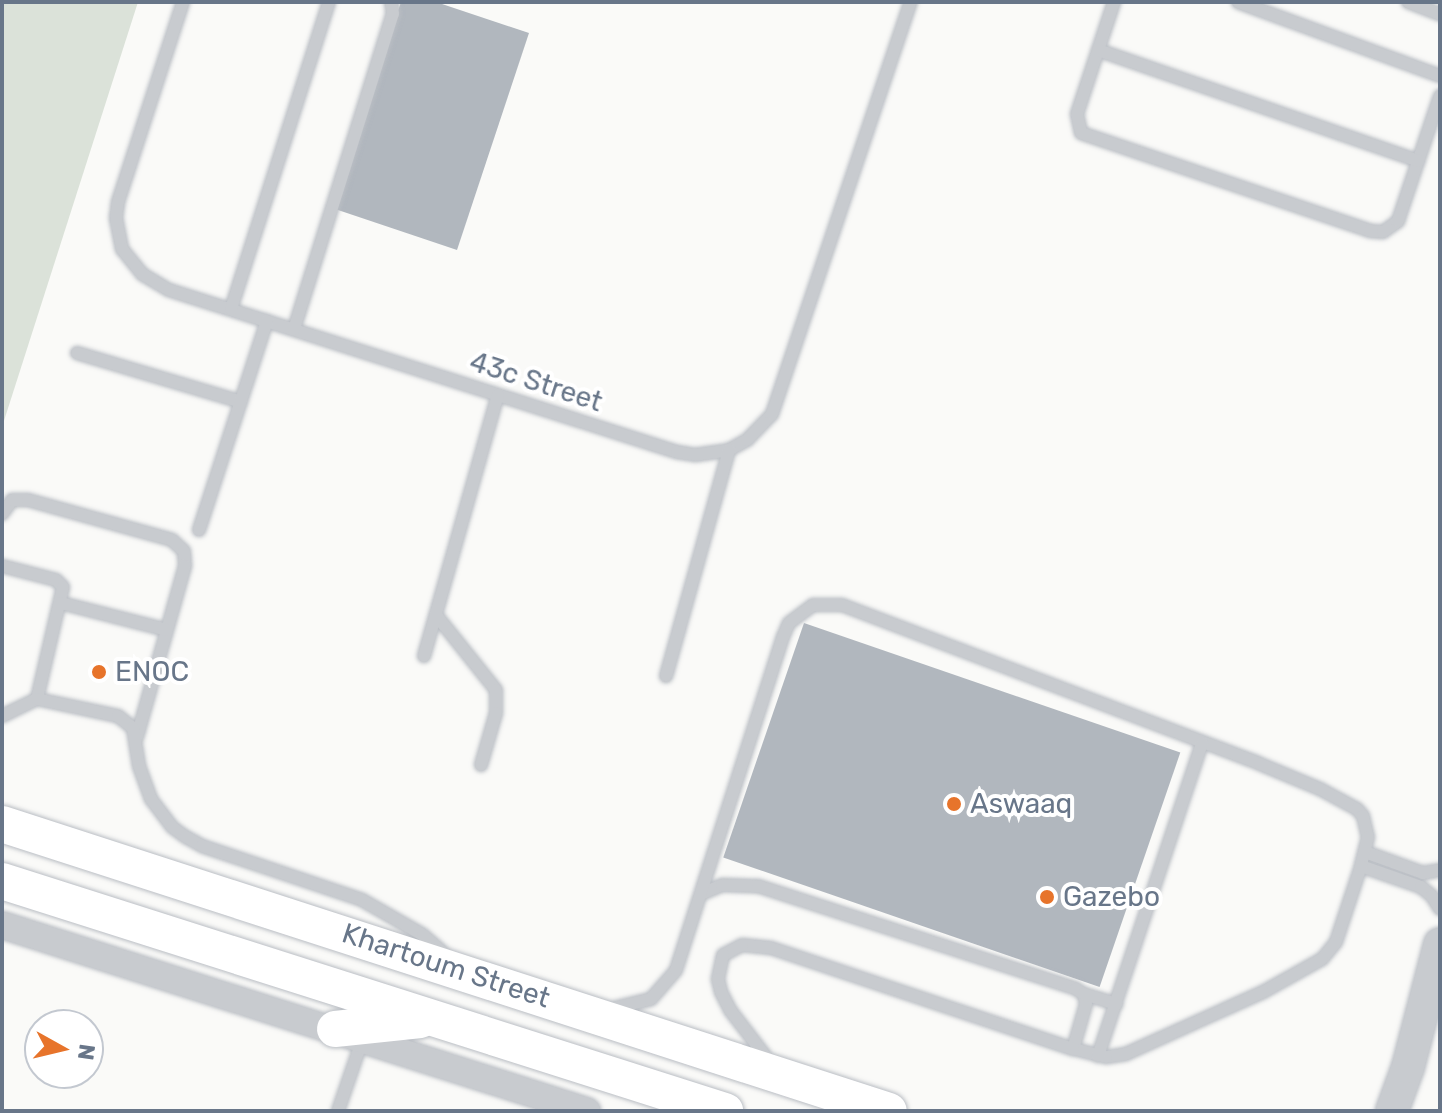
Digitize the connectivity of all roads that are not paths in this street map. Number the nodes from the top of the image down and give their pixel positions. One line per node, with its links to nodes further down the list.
1 (183, 2): 13 (lane, 43c Street)
2 (329, 2): 13 (lane)
3 (391, 2): 15 (lane)
4 (911, 2): 19 (lane, 43c Street)
5 (1114, 2): 9 (lane)
6 (1238, 2): 10 (lane)
7 (1408, 2): 8 (lane)
8 (1440, 14)
9 (1098, 50): 12 (lane); 12 (lane)
10 (1440, 76)
11 (1440, 96): 12 (lane)
12 (1418, 161)
13 (231, 309): 14 (lane, 43c Street)
14 (267, 321): 15 (lane, 43c Street); 18 (lane)
15 (294, 329): 17 (lane, 43c Street)
16 (77, 353): 18 (lane)
17 (498, 395): 19 (lane, 43c Street); 24 (lane)
18 (241, 402): 21 (lane)
19 (729, 450): 27 (lane)
20 (2, 514): 25 (lane)
21 (199, 530)
22 (2, 566): 23 (lane)
23 (61, 603): 25 (lane); 28 (lane)
24 (436, 615): 26 (lane); 32 (lane)
25 (167, 630): 30 (lane)
26 (424, 656)
27 (666, 676)
28 (37, 699): 29 (lane); 30 (lane)
29 (2, 716)
30 (137, 737): 42 (lane)
31 (1202, 743): 34 (lane); 38 (lane); 44 (lane)
32 (481, 765)
33 (2, 824): 42 (main road, Khartoum Street)
34 (1365, 852): 35 (lane); 36 (lane)
35 (1361, 866): 39 (lane); 49 (lane)
36 (1440, 870)
37 (2, 881): 46 (main road, Khartoum Street)
38 (701, 894): 43 (lane); 45 (lane)
39 (1440, 909)
40 (2, 925): 47 (street)
41 (1440, 944): 51 (street)
42 (468, 973): 45 (main road, Khartoum Street)
43 (1084, 994): 44 (lane); 48 (lane)
44 (1117, 1004): 49 (lane)
45 (585, 1010): 50 (main road); 52 (main road, Khartoum Street)
46 (434, 1019): 47 (main road); 50 (main road, Khartoum Street)
47 (349, 1033): 53 (lane); 54 (street)
48 (1073, 1049): 49 (lane); 52 (lane)
49 (1098, 1056)
50 (568, 1059): 55 (main road, Khartoum Street)
51 (1408, 1067): 57 (street); 58 (street)
52 (781, 1077): 56 (main road, Khartoum Street)
53 (338, 1111)
54 (587, 1111)
55 (725, 1111)
56 (889, 1111)
57 (1375, 1111)
58 (1392, 1111)

